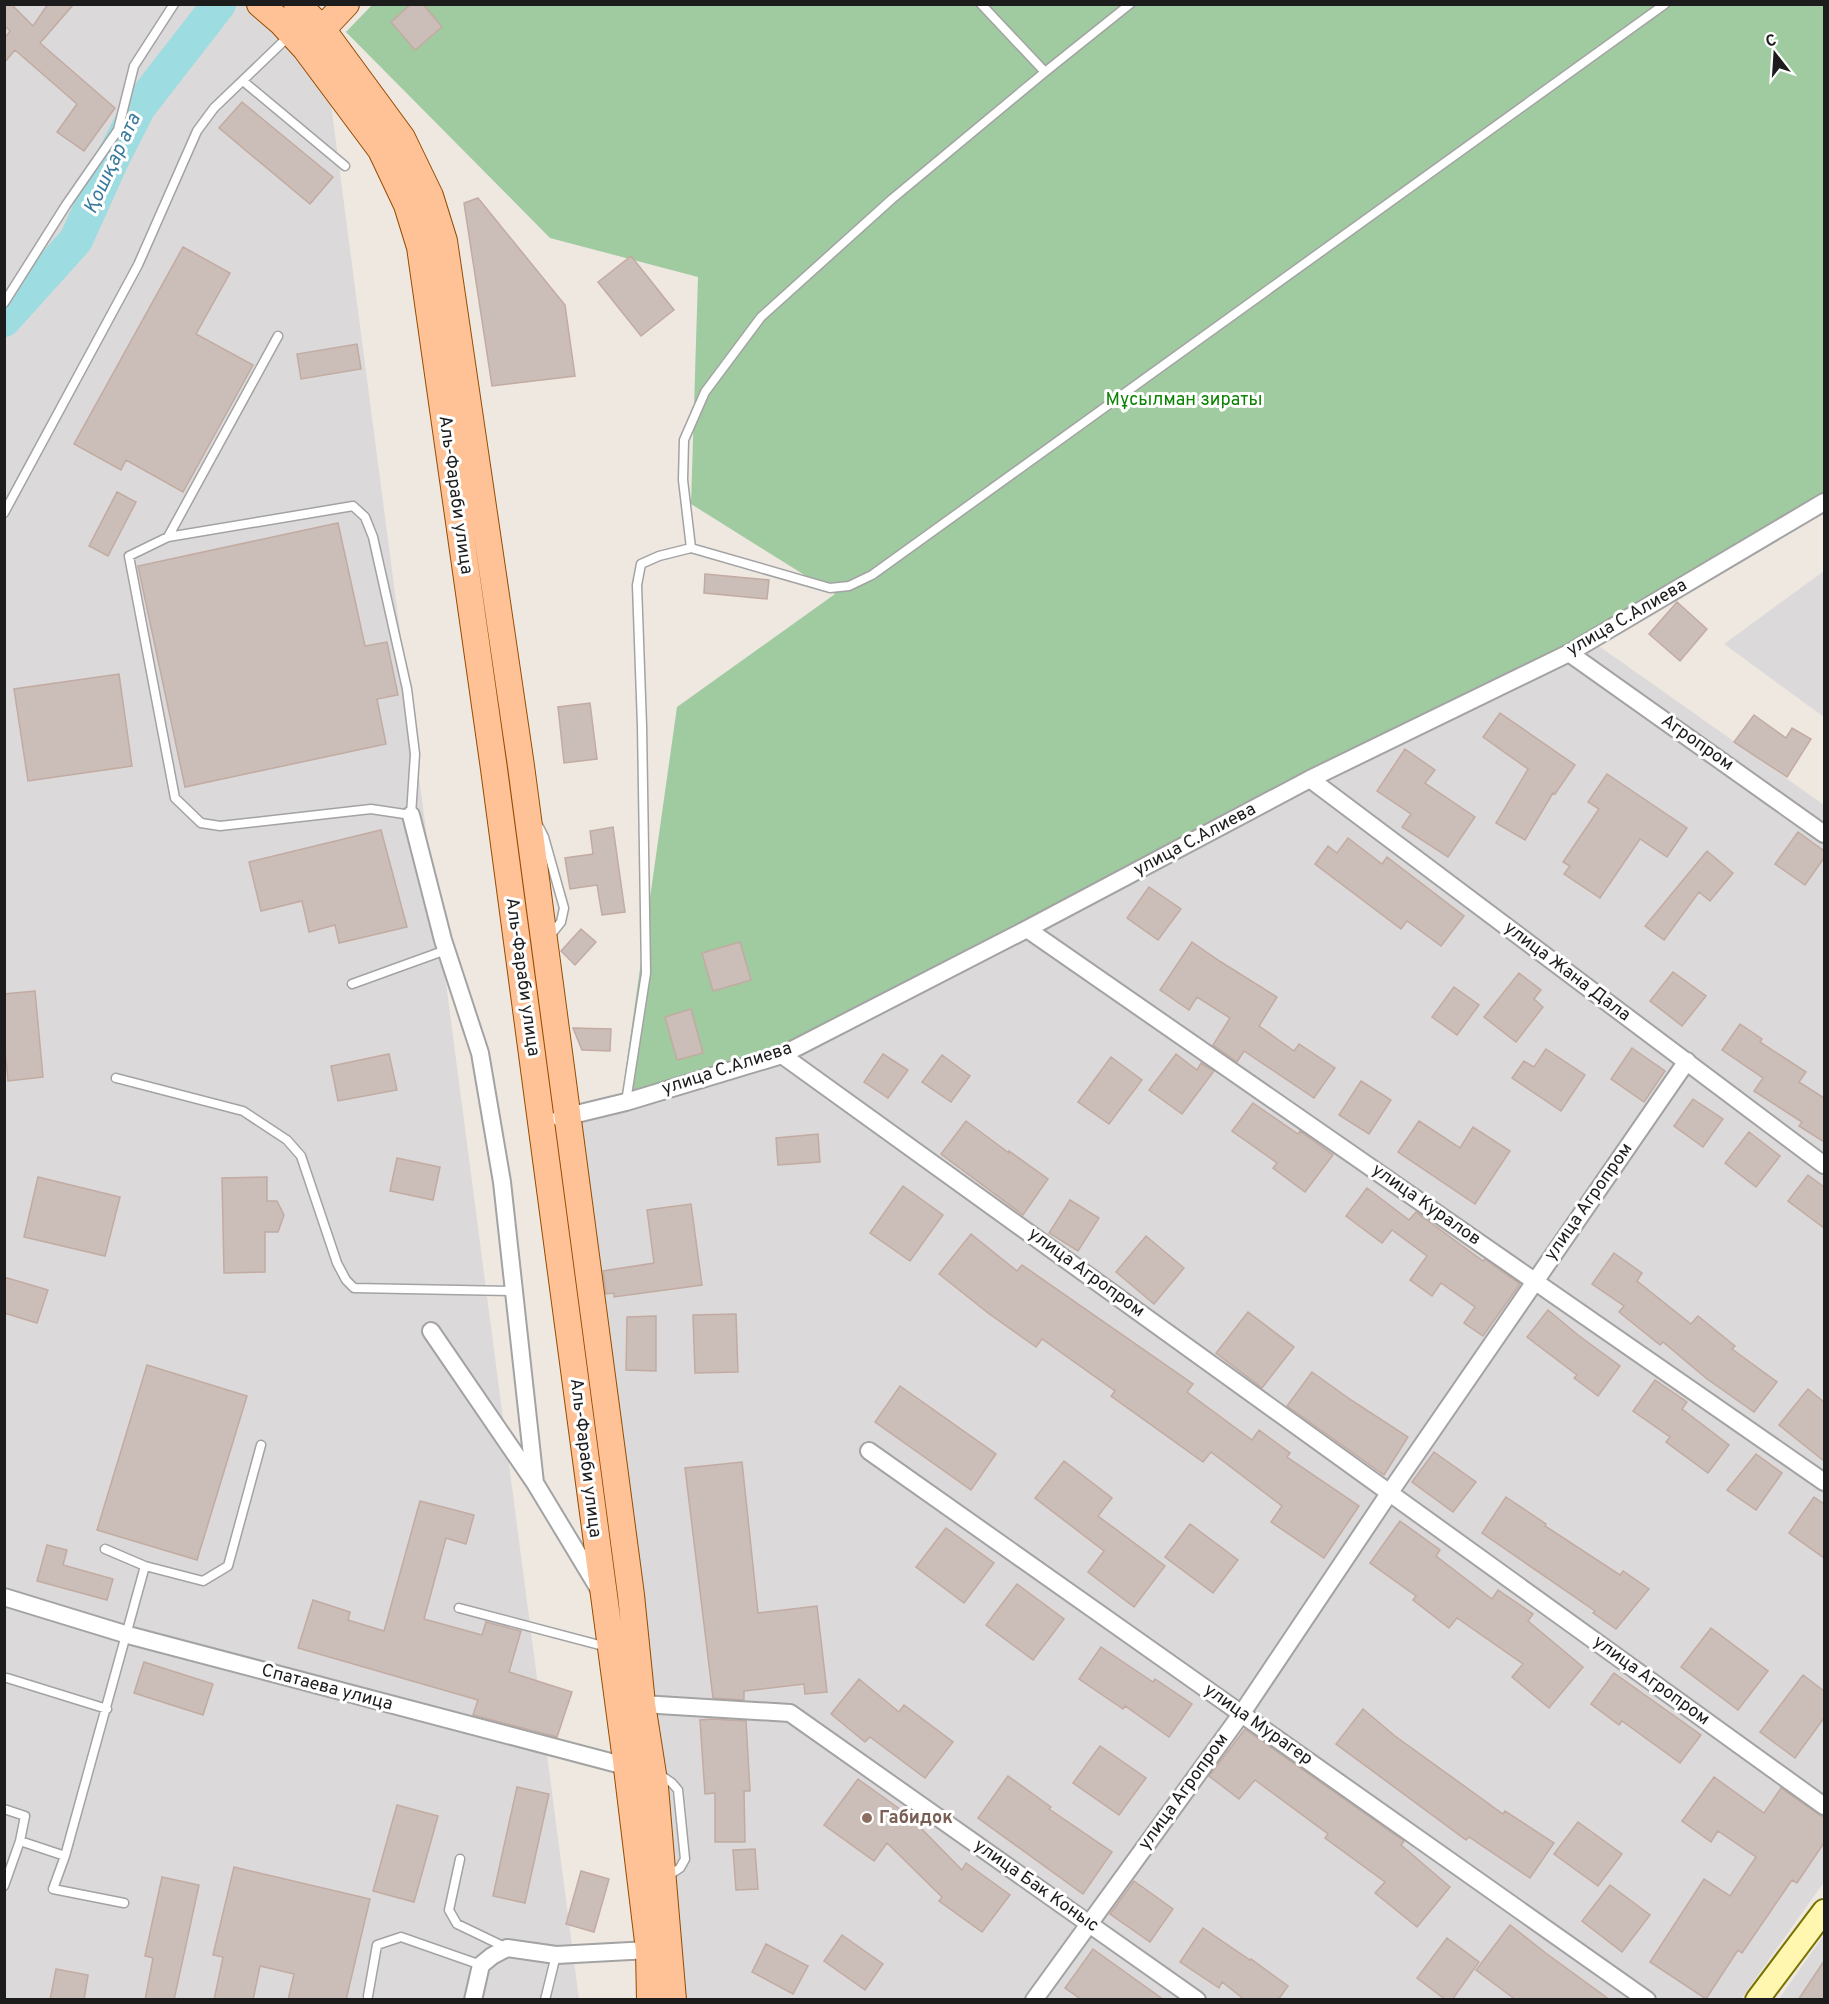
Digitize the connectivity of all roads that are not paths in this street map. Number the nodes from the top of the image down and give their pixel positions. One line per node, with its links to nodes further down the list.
1 (174, 4): 12 (lane)
2 (260, 4): 7 (main road, Аль-Фараби улица)
3 (346, 4): 8 (main road)
4 (981, 4): 9 (lane)
5 (1130, 4): 9 (lane)
6 (1665, 4): 17 (lane)
7 (296, 20): 8 (main road); 10 (lane); 30 (main road, Аль-Фараби улица)
8 (322, 29): 29 (main road, Аль-Фараби улица)
9 (1045, 72): 17 (lane)
10 (243, 81): 11 (lane); 15 (lane)
11 (345, 166)
12 (4, 303)
13 (278, 336): 16 (lane)
14 (1824, 502): 18 (street, улица С.Алиева)
15 (4, 513)
16 (168, 537): 20 (lane); 20 (lane)
17 (691, 548): 28 (lane)
18 (1569, 653): 19 (street, улица С.Алиева); 21 (street, Агропром)
19 (1310, 779): 22 (street, улица С.Алиева); 26 (street, улица Жана Дала)
20 (411, 815): 23 (street)
21 (1824, 834)
22 (1027, 929): 25 (street, улица С.Алиева); 32 (street, улица Куралов)
23 (446, 950): 24 (lane); 33 (street)
24 (352, 984)
25 (782, 1054): 28 (street, улица С.Алиева); 39 (street, улица Агропром)
26 (1687, 1061): 31 (street, улица Жана Дала); 32 (street, улица Агропром)
27 (116, 1078): 33 (lane)
28 (626, 1102): 29 (street, улица С.Алиева)
29 (568, 1117): 30 (street, улица С.Алиева); 48 (main road, Аль-Фараби улица)
30 (541, 1120): 42 (main road, Аль-Фараби улица)
31 (1824, 1165)
32 (1534, 1281): 37 (street, улица Куралов); 39 (street, улица Агропром)
33 (514, 1291): 38 (street)
34 (431, 1331): 38 (street)
35 (261, 1445): 41 (lane)
36 (868, 1451): 50 (street, улица Мурагер)
37 (1824, 1482)
38 (535, 1483): 42 (street)
39 (1390, 1492): 50 (street, улица Агропром); 53 (street, улица Агропром)
40 (105, 1549): 41 (lane)
41 (145, 1566): 45 (lane)
42 (603, 1595): 46 (main road, Аль-Фараби улица)
43 (4, 1597): 45 (street, Спатаева улица)
44 (459, 1608): 46 (lane)
45 (128, 1635): 49 (lane); 51 (street, Спатаева улица)
46 (610, 1648): 51 (main road, Аль-Фараби улица)
47 (7, 1678): 49 (lane)
48 (642, 1704): 52 (main road, Аль-Фараби улица); 61 (street, улица Бак Коныс)
49 (107, 1709): 56 (lane)
50 (1242, 1713): 61 (street, улица Агропром); 73 (street, улица Мурагер)
51 (627, 1768): 52 (street, Спатаева улица); 63 (main road, Аль-Фараби улица)
52 (652, 1770): 70 (main road, Аль-Фараби улица)
53 (1824, 1806)
54 (4, 1809): 55 (lane)
55 (20, 1841): 56 (lane); 58 (lane)
56 (65, 1856): 59 (lane)
57 (460, 1859): 62 (lane)
58 (4, 1886)
59 (124, 1903)
60 (1824, 1911): 74 (main road)
61 (1089, 1923): 71 (street, улица Агропром); 72 (street, улица Бак Коныс)
62 (507, 1948): 64 (street); 65 (street)
63 (649, 1950): 64 (street); 69 (main road, Аль-Фараби улица)
64 (556, 1955): 68 (lane)
65 (481, 1965): 66 (lane); 67 (street)
66 (368, 1996)
67 (473, 2000)
68 (545, 2000)
69 (651, 2000)
70 (672, 2000)
71 (1034, 2000)
72 (1197, 2000)
73 (1647, 2000)
74 (1757, 2000)

